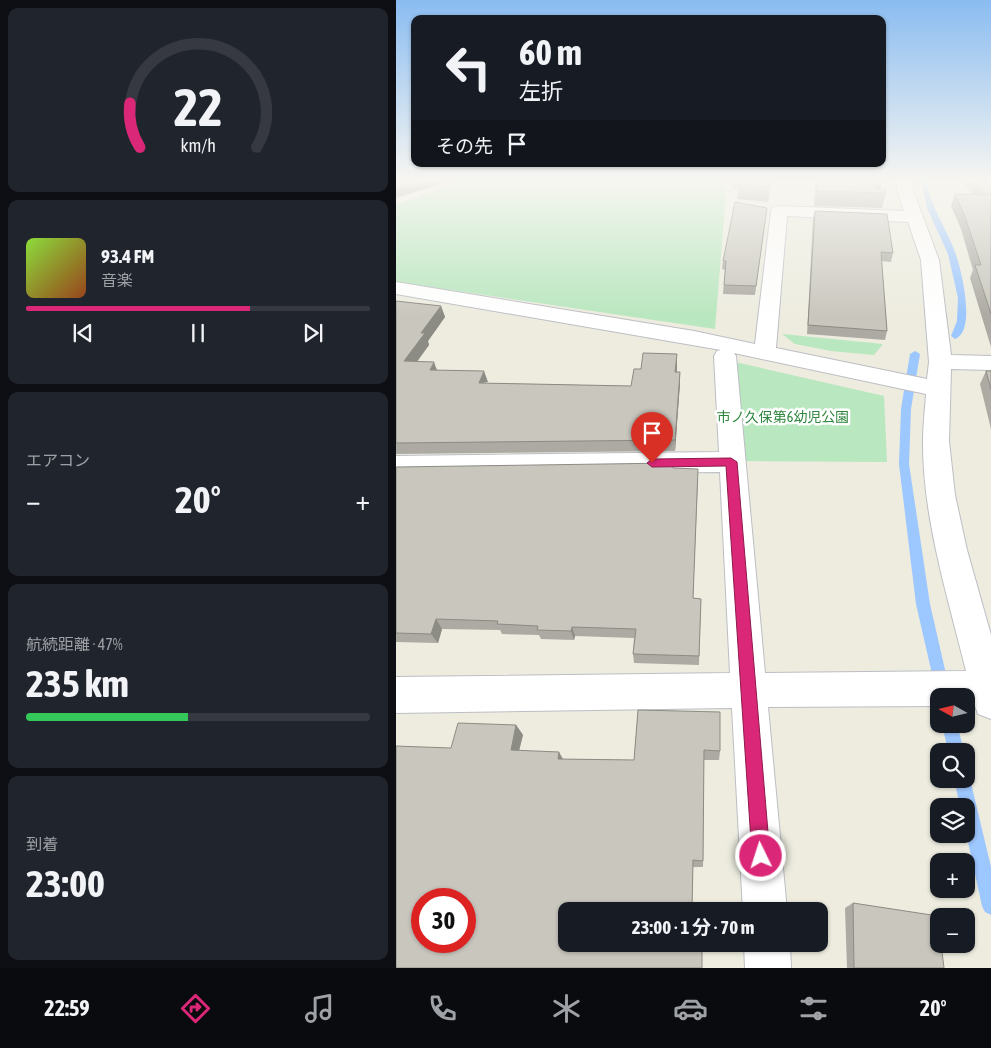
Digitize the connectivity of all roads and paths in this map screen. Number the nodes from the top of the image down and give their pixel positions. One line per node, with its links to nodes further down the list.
1 (778, 225): 4 (street)
2 (918, 225): 7 (street)
3 (396, 288): 4 (street)
4 (765, 352): 7 (street)
5 (725, 356): 8 (street)
6 (991, 363): 7 (street)
7 (933, 379): 12 (street)
8 (731, 462): 9 (street); 10 (street)
9 (396, 466)
10 (750, 691): 11 (street); 12 (street); 13 (street)
11 (396, 695)
12 (984, 695)
13 (763, 902)
14 (767, 952): 15 (street)
15 (768, 968)

